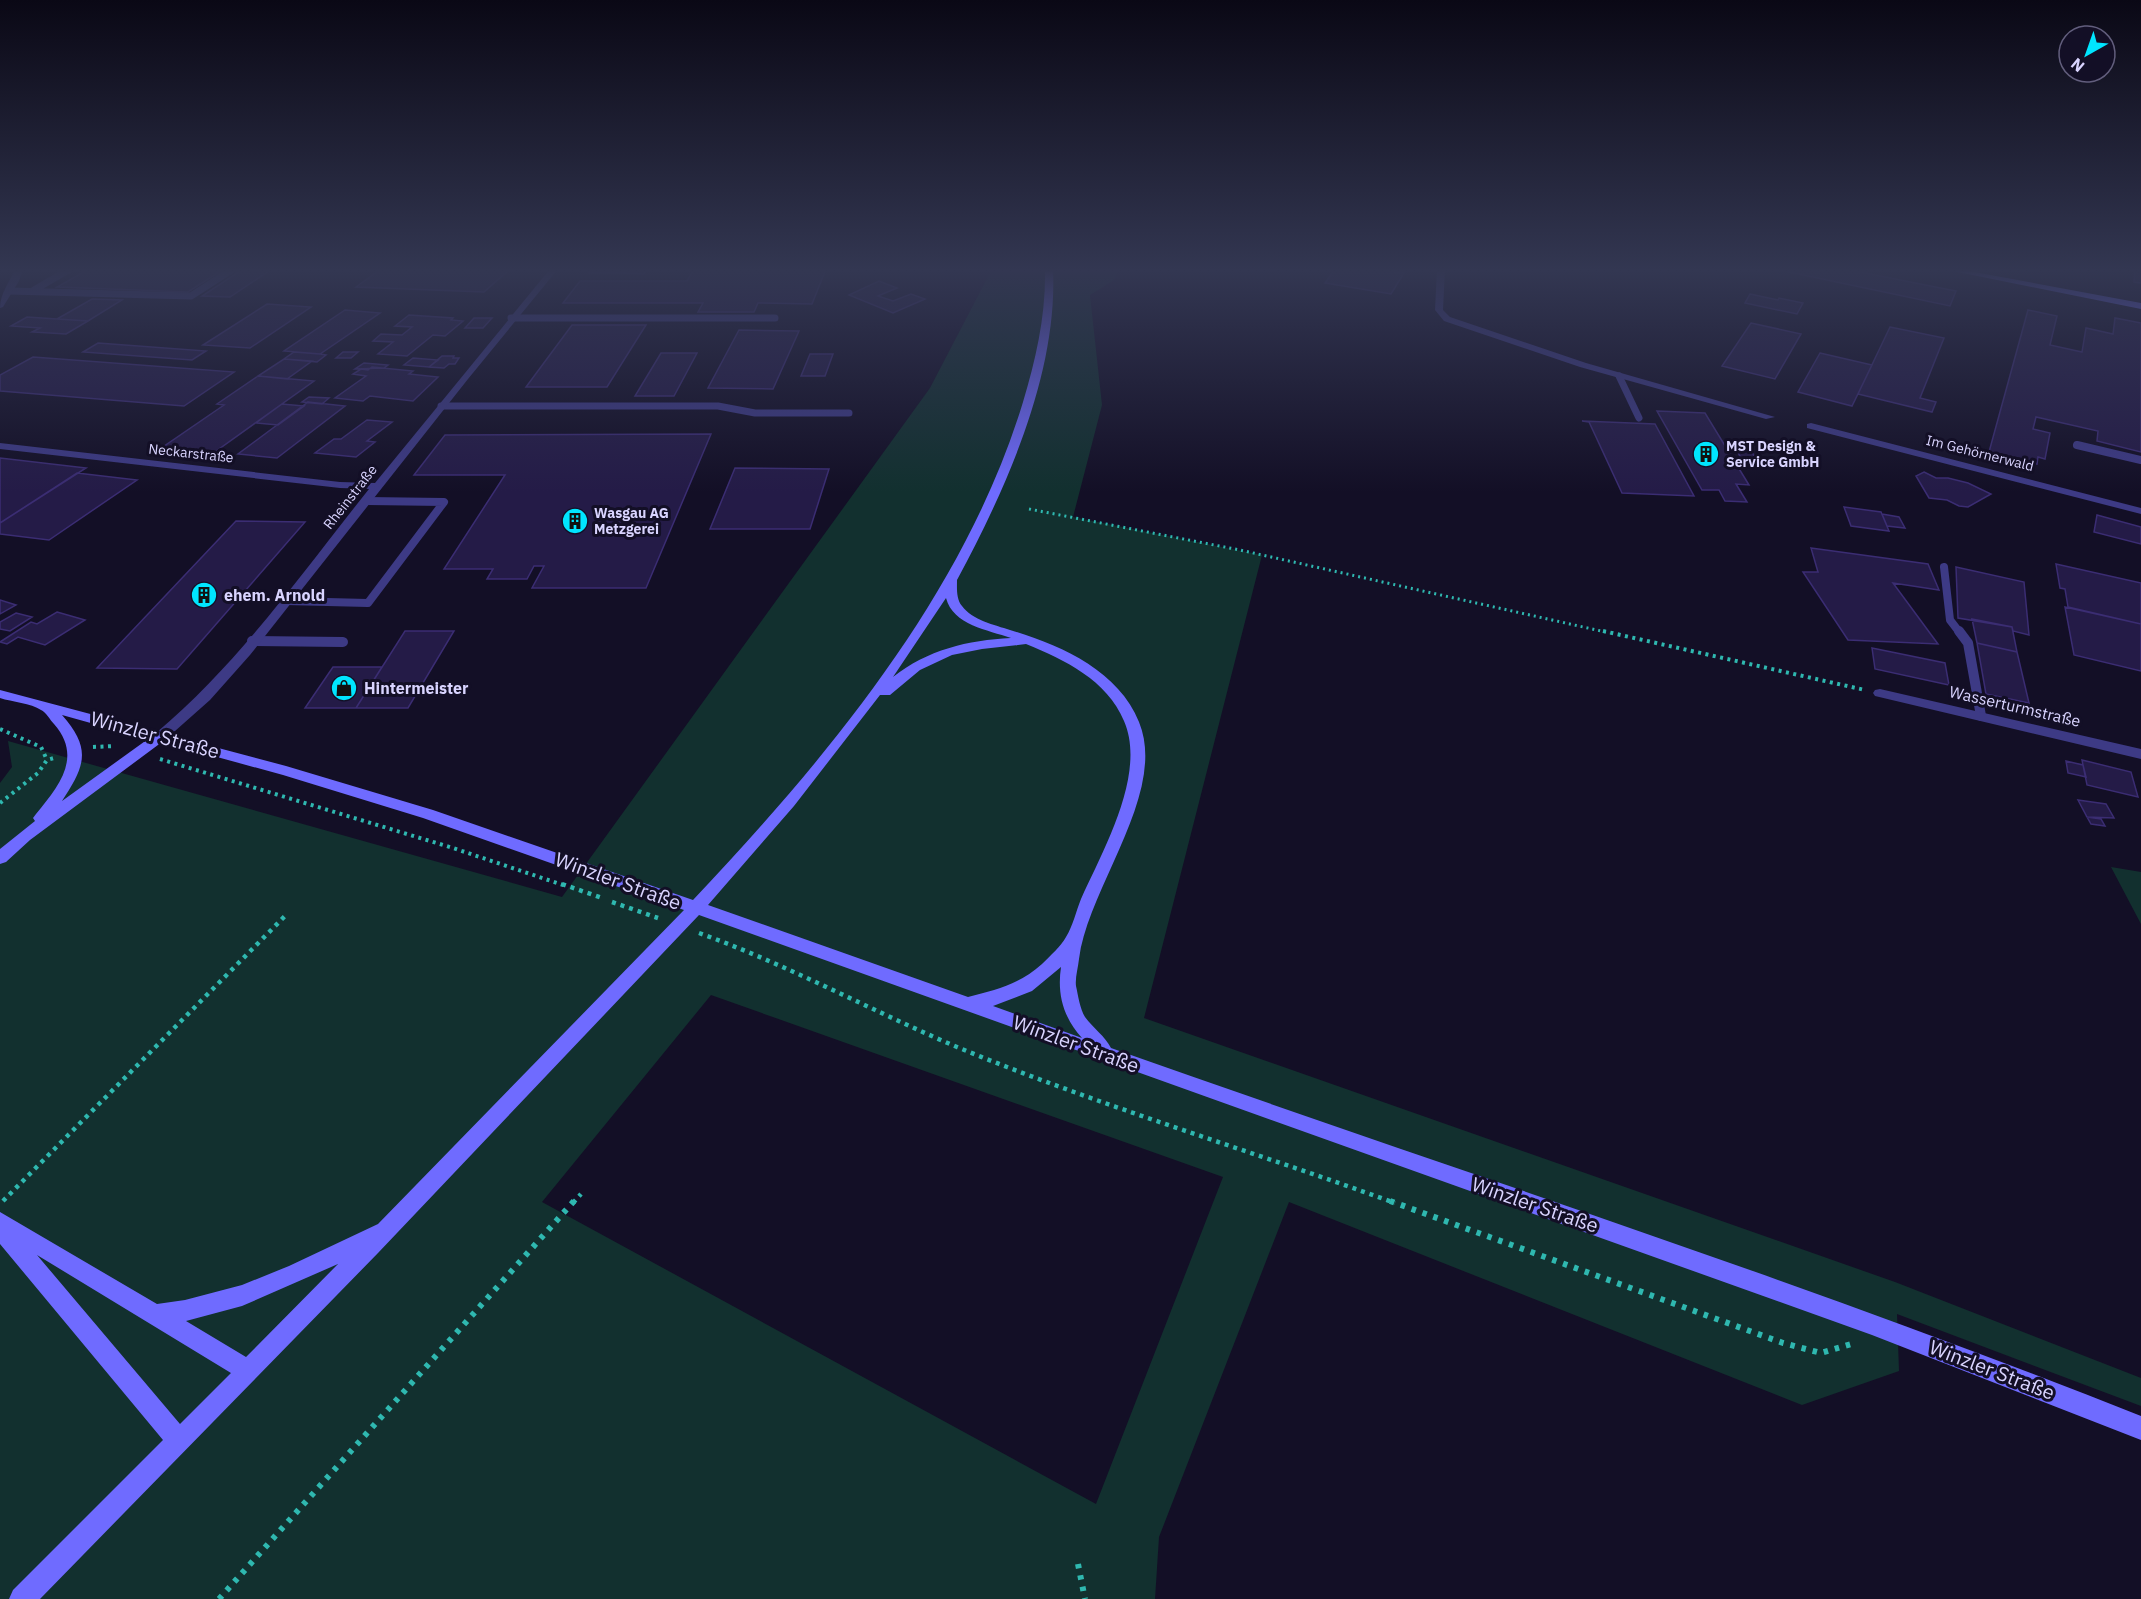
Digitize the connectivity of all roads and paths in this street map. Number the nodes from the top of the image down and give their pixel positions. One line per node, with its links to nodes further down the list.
1 (491, 344): 5 (street, Rheinstraße)
2 (1042, 344): 18 (main road)
3 (1523, 344): 4 (street)
4 (1619, 375): 7 (street); 8 (lane)
5 (441, 406): 6 (lane); 13 (street, Rheinstraße)
6 (849, 413)
7 (1770, 417)
8 (1639, 418)
9 (1811, 426): 16 (street, Im Gehörnerwald)
10 (2077, 445): 12 (lane)
11 (0, 446): 13 (street, Neckarstraße)
12 (2141, 460)
13 (379, 486): 14 (street, Rheinstraße)
14 (367, 501): 19 (street, Rheinstraße); 19 (lane)
15 (1029, 509): 23 (path)
16 (2141, 511)
17 (1944, 567): 26 (lane)
18 (951, 580): 22 (main road); 27 (main road)
19 (286, 602): 20 (street, Rheinstraße)
20 (252, 642): 21 (lane); 29 (street, Rheinstraße)
21 (343, 642)
22 (1042, 645): 27 (main road); 39 (main road)
23 (1880, 693): 26 (street, Wasserturmstraße)
24 (0, 694): 25 (main road, Winzler Straße)
25 (46, 706): 29 (main road, Winzler Straße); 30 (main road)
26 (1981, 716): 32 (street, Wasserturmstraße)
27 (852, 724): 46 (main road)
28 (0, 729): 33 (path)
29 (161, 736): 31 (main road); 41 (main road, Winzler Straße)
30 (76, 750): 31 (path); 33 (path); 35 (main road)
31 (139, 752): 35 (main road); 37 (path)
32 (2141, 754)
33 (47, 760): 34 (path)
34 (0, 803)
35 (26, 836): 36 (main road)
36 (0, 858)
37 (604, 899)
38 (285, 916): 44 (path)
39 (1072, 940): 41 (main road); 42 (main road)
40 (752, 952): 49 (path)
41 (968, 1005): 42 (main road, Winzler Straße)
42 (1117, 1058): 49 (main road, Winzler Straße)
43 (581, 1194): 55 (path)
44 (0, 1204)
45 (0, 1222): 48 (main road)
46 (391, 1227): 48 (main road); 50 (main road)
47 (0, 1228): 52 (main road)
48 (155, 1315): 50 (main road)
49 (1872, 1324): 51 (main road, Winzler Straße)
50 (248, 1371): 52 (main road)
51 (2141, 1428)
52 (179, 1441): 54 (main road)
53 (1078, 1564): 56 (path)
54 (22, 1599)
55 (219, 1599)
56 (1085, 1599)

